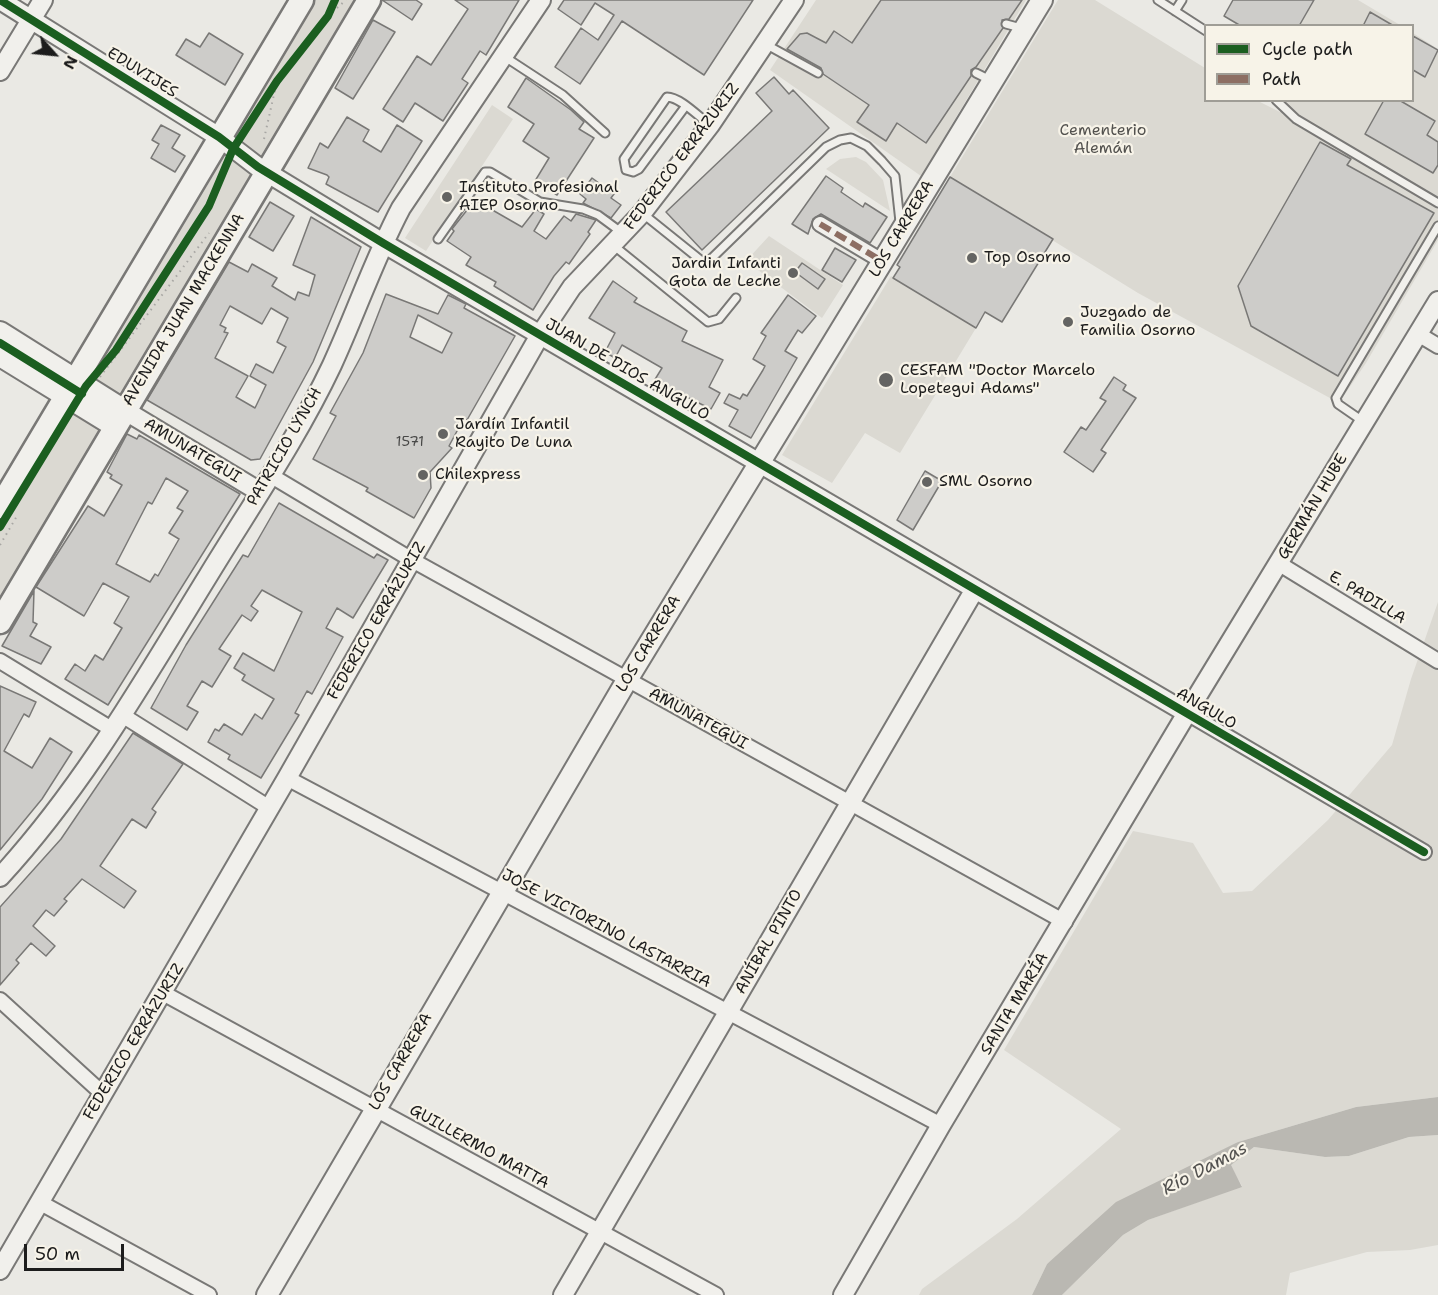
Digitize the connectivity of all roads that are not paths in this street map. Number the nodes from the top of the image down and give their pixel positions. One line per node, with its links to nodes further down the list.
1 (0, 0): 11 (street, EDUVIJES)
2 (43, 0): 11 (street)
3 (302, 0): 21 (main road)
4 (369, 0): 22 (main road, AVENIDA JUAN MACKENNA)
5 (541, 0): 14 (street, PATRICIO LYNCH)
6 (794, 0): 13 (street, FEDERICO ERRÁZURIZ)
7 (1042, 0): 27 (main road, LOS CARRERA)
8 (1158, 0): 10 (lane)
9 (1182, 0): 10 (lane)
10 (1175, 11): 12 (lane)
11 (30, 19): 15 (street); 21 (street, EDUVIJES)
12 (1204, 30)
13 (765, 44): 16 (lane); 19 (street, FEDERICO ERRÁZURIZ)
14 (503, 56): 20 (lane); 30 (street, PATRICIO LYNCH)
15 (0, 71)
16 (818, 73)
17 (1278, 102): 23 (lane)
18 (685, 107): 18 (lane); 19 (lane)
19 (710, 124): 24 (street, FEDERICO ERRÁZURIZ)
20 (605, 133)
21 (219, 137): 22 (street, EDUVIJES); 39 (main road)
22 (262, 170): 30 (street, JUAN DE DIOS ANGULO); 40 (main road, AVENIDA JUAN MACKENNA)
23 (1438, 203)
24 (642, 213): 27 (lane); 29 (street, FEDERICO ERRÁZURIZ)
25 (820, 224): 31 (street)
26 (1438, 226): 41 (lane)
27 (901, 230): 31 (main road, LOS CARRERA)
28 (438, 239): 29 (lane)
29 (618, 239): 32 (lane); 36 (street, FEDERICO ERRÁZURIZ)
30 (383, 243): 36 (street, JUAN DE DIOS ANGULO); 43 (street, PATRICIO LYNCH)
31 (882, 261): 42 (main road, LOS CARRERA)
32 (736, 298)
33 (1438, 301): 35 (street, GERMÁN HUBE)
34 (0, 332): 39 (main road)
35 (1418, 334): 37 (street); 41 (street, GERMÁN HUBE)
36 (540, 335): 42 (street, JUAN DE DIOS ANGULO); 46 (street, FEDERICO ERRÁZURIZ)
37 (1438, 346)
38 (0, 356): 39 (main road)
39 (80, 388): 40 (main road); 45 (main road)
40 (119, 418): 44 (street, AMUNATEGUI); 49 (main road, AVENIDA JUAN MACKENNA)
41 (1364, 422): 47 (street, GERMÁN HUBE)
42 (759, 463): 48 (street, JUAN DE DIOS ANGULO); 52 (main road, LOS CARRERA)
43 (270, 475): 44 (street, PATRICIO LYNCH); 46 (street, AMUNATEGUI)
44 (260, 492): 54 (street, PATRICIO LYNCH)
45 (10, 510)
46 (412, 560): 52 (street, AMUNATEGUI); 55 (street, FEDERICO ERRÁZURIZ)
47 (1278, 563): 50 (street, E. PADILLA); 53 (street, GERMÁN HUBE)
48 (975, 589): 53 (street, ANGULO); 56 (street, ANÍBAL PINTO)
49 (0, 622)
50 (1438, 660)
51 (0, 661): 54 (street)
52 (627, 680): 56 (street, AMUNATEGUI); 60 (main road, LOS CARRERA)
53 (1187, 713): 58 (street, ANGULO); 61 (street, SANTA MARÍA)
54 (118, 723): 57 (street); 59 (street, PATRICIO LYNCH)
55 (287, 778): 57 (street, FEDERICO ERRÁZURIZ); 60 (street, JOSE VICTORINO LASTARRIA)
56 (850, 803): 61 (street, AMUNATEGUI); 64 (street, ANÍBAL PINTO)
57 (268, 807): 62 (street, FEDERICO ERRÁZURIZ)
58 (1424, 852)
59 (0, 877)
60 (501, 892): 64 (street, JOSE VICTORINO LASTARRIA); 66 (main road, LOS CARRERA)
61 (1065, 922): 67 (street, SANTA MARÍA)
62 (163, 993): 65 (street, FEDERICO ERRÁZURIZ); 66 (street, GUILLERMO MATTA)
63 (0, 1000): 65 (street)
64 (728, 1012): 67 (street, JOSE VICTORINO LASTARRIA); 69 (street, ANÍBAL PINTO)
65 (103, 1094): 68 (street, FEDERICO ERRÁZURIZ)
66 (374, 1108): 69 (street, GUILLERMO MATTA); 72 (main road, LOS CARRERA)
67 (941, 1125): 75 (street, SANTA MARÍA)
68 (39, 1202): 70 (street, FEDERICO ERRÁZURIZ); 71 (street)
69 (600, 1231): 73 (street, ANÍBAL PINTO); 74 (street, GUILLERMO MATTA)
70 (0, 1270)
71 (209, 1295)
72 (267, 1295)
73 (563, 1295)
74 (716, 1295)
75 (843, 1295)

